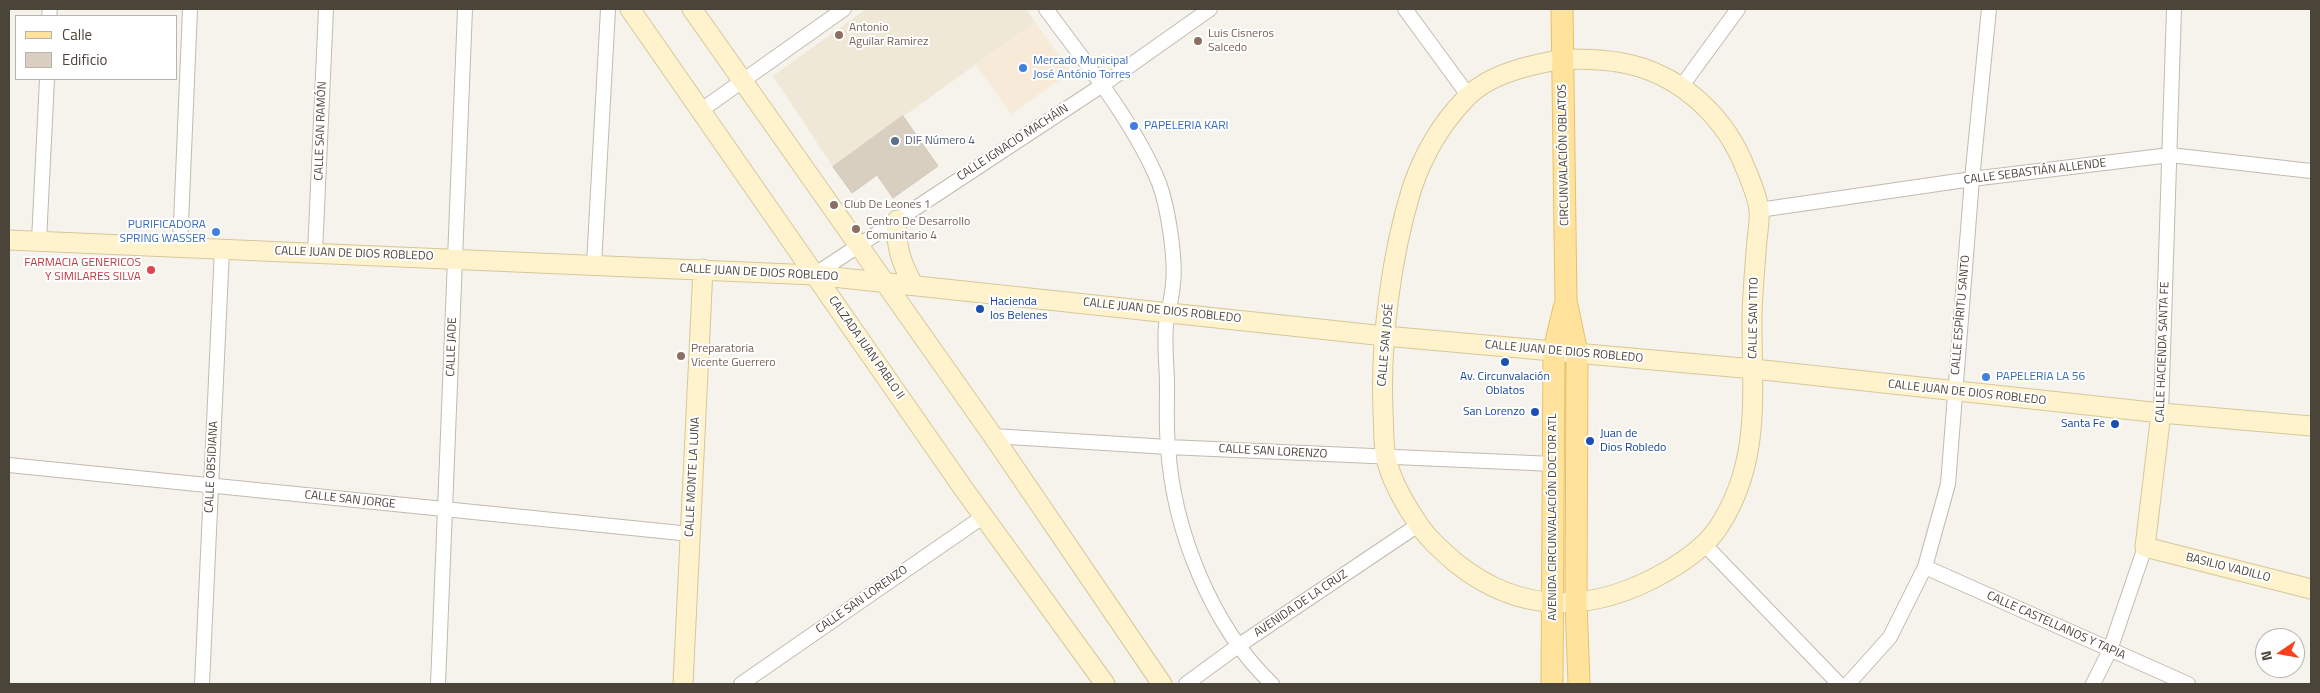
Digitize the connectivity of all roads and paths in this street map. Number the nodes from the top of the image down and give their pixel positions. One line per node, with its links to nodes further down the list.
1 (190, 9): 30 (street)
2 (326, 9): 32 (street, CALLE SAN RAMÓN)
3 (465, 9): 33 (street, CALLE JADE)
4 (608, 9): 34 (street)
5 (630, 9): 21 (street, CALZADA JUAN PABLO II)
6 (692, 9): 17 (street)
7 (844, 9): 17 (street)
8 (1046, 9): 18 (street)
9 (1210, 9): 18 (street, CALLE IGNACIO MACHÁIN)
10 (1405, 9): 20 (street)
11 (1562, 9): 15 (main road, CIRCUNVALACIÓN OBLATOS)
12 (1738, 9): 19 (street)
13 (1989, 9): 24 (street, CALLE ESPÍRITU SANTO)
14 (2174, 9): 22 (street, CALLE HACIENDA SANTA FE)
15 (1563, 59): 19 (street, CALLE SAN TITO); 20 (street, CALLE SAN JOSÉ); 39 (main road, CIRCUNVALACIÓN OBLATOS)
16 (47, 80): 28 (street)
17 (743, 80): 21 (street); 29 (street)
18 (1101, 86): 26 (street, CALLE IGNACIO MACHÁIN); 40 (street)
19 (1681, 87): 25 (street, CALLE SAN TITO)
20 (1468, 95): 41 (street, CALLE SAN JOSÉ)
21 (700, 111): 36 (street, CALZADA JUAN PABLO II)
22 (2170, 155): 23 (street, CALLE SEBASTIÁN ALLENDE); 24 (street, CALLE SEBASTIÁN ALLENDE); 46 (street, CALLE HACIENDA SANTA FE)
23 (2311, 171)
24 (1972, 179): 25 (street, CALLE SEBASTIÁN ALLENDE); 45 (street, CALLE ESPÍRITU SANTO)
25 (1759, 210): 44 (street, CALLE SAN TITO)
26 (897, 220): 29 (street, CALLE IGNACIO MACHÁIN); 38 (street)
27 (9, 240): 28 (street, CALLE JUAN DE DIOS ROBLEDO)
28 (40, 241): 30 (street, CALLE JUAN DE DIOS ROBLEDO)
29 (859, 246): 36 (street, CALLE IGNACIO MACHÁIN); 37 (street)
30 (180, 247): 31 (street, CALLE JUAN DE DIOS ROBLEDO)
31 (222, 249): 32 (street, CALLE JUAN DE DIOS ROBLEDO); 53 (street, CALLE OBSIDIANA)
32 (315, 253): 33 (street, CALLE JUAN DE DIOS ROBLEDO)
33 (455, 259): 34 (street, CALLE JUAN DE DIOS ROBLEDO); 54 (street, CALLE JADE)
34 (594, 264): 35 (street, CALLE JUAN DE DIOS ROBLEDO)
35 (703, 269): 36 (street, CALLE JUAN DE DIOS ROBLEDO); 57 (street, CALLE MONTE LA LUNA)
36 (814, 275): 37 (street, CALLE JUAN DE DIOS ROBLEDO); 55 (street, CALZADA JUAN PABLO II)
37 (882, 281): 38 (street, CALLE JUAN DE DIOS ROBLEDO); 48 (street)
38 (913, 284): 40 (street, CALLE JUAN DE DIOS ROBLEDO)
39 (1566, 301): 42 (main road, CIRCUNVALACIÓN OBLATOS); 43 (main road, CIRCUNVALACIÓN OBLATOS)
40 (1169, 312): 41 (street, CALLE JUAN DE DIOS ROBLEDO); 49 (street)
41 (1385, 336): 42 (street, CALLE JUAN DE DIOS ROBLEDO); 50 (street, CALLE SAN JOSÉ)
42 (1554, 350): 43 (street, CALLE JUAN DE DIOS ROBLEDO); 51 (main road, AVENIDA CIRCUNVALACIÓN DOCTOR ATL)
43 (1577, 353): 44 (street, CALLE JUAN DE DIOS ROBLEDO); 63 (main road, AVENIDA CIRCUNVALACIÓN DOCTOR ATL)
44 (1754, 369): 45 (street, CALLE JUAN DE DIOS ROBLEDO); 58 (street, CALLE SAN TITO)
45 (1955, 392): 46 (street, CALLE JUAN DE DIOS ROBLEDO); 60 (street, CALLE ESPÍRITU SANTO)
46 (2161, 413): 47 (street, CALLE JUAN DE DIOS ROBLEDO); 59 (street, CALLE HACIENDA SANTA FE)
47 (2311, 426)
48 (993, 436): 49 (street, CALLE SAN LORENZO); 71 (street)
49 (1168, 447): 50 (street, CALLE SAN LORENZO); 64 (street)
50 (1386, 457): 51 (street, CALLE SAN LORENZO); 56 (street, CALLE SAN JOSÉ)
51 (1554, 464): 62 (main road, AVENIDA CIRCUNVALACIÓN DOCTOR ATL)
52 (9, 466): 53 (street, CALLE SAN JORGE)
53 (212, 486): 54 (street, CALLE SAN JORGE); 66 (street, CALLE OBSIDIANA)
54 (445, 510): 57 (street, CALLE SAN JORGE); 67 (street, CALLE JADE)
55 (984, 516): 69 (street, CALLE SAN LORENZO); 70 (street, CALZADA JUAN PABLO II)
56 (1418, 525): 62 (street, CALLE SAN JOSÉ); 64 (street, AVENIDA DE LA CRUZ)
57 (690, 534): 68 (street, CALLE MONTE LA LUNA)
58 (1705, 545): 63 (street, CALLE SAN TITO); 76 (street)
59 (2145, 547): 61 (street, BASILIO VADILLO); 65 (street, CALLE HACIENDA SANTA FE)
60 (1925, 568): 65 (street, CALLE CASTELLANOS Y TAPIA); 77 (street, CALLE ESPÍRITU SANTO)
61 (2311, 589)
62 (1553, 604): 63 (street, CALLE SAN JOSÉ); 74 (main road, AVENIDA CIRCUNVALACIÓN DOCTOR ATL)
63 (1576, 604): 75 (main road, AVENIDA CIRCUNVALACIÓN DOCTOR ATL)
64 (1238, 646): 72 (street, AVENIDA DE LA CRUZ); 73 (street)
65 (2110, 650): 78 (street, CALLE HACIENDA SANTA FE); 79 (street, CALLE CASTELLANOS Y TAPIA)
66 (202, 684)
67 (438, 684)
68 (683, 684)
69 (741, 684)
70 (1105, 684)
71 (1162, 684)
72 (1186, 684)
73 (1272, 684)
74 (1552, 684)
75 (1579, 684)
76 (1839, 684)
77 (1848, 684)
78 (2092, 684)
79 (2188, 684)

